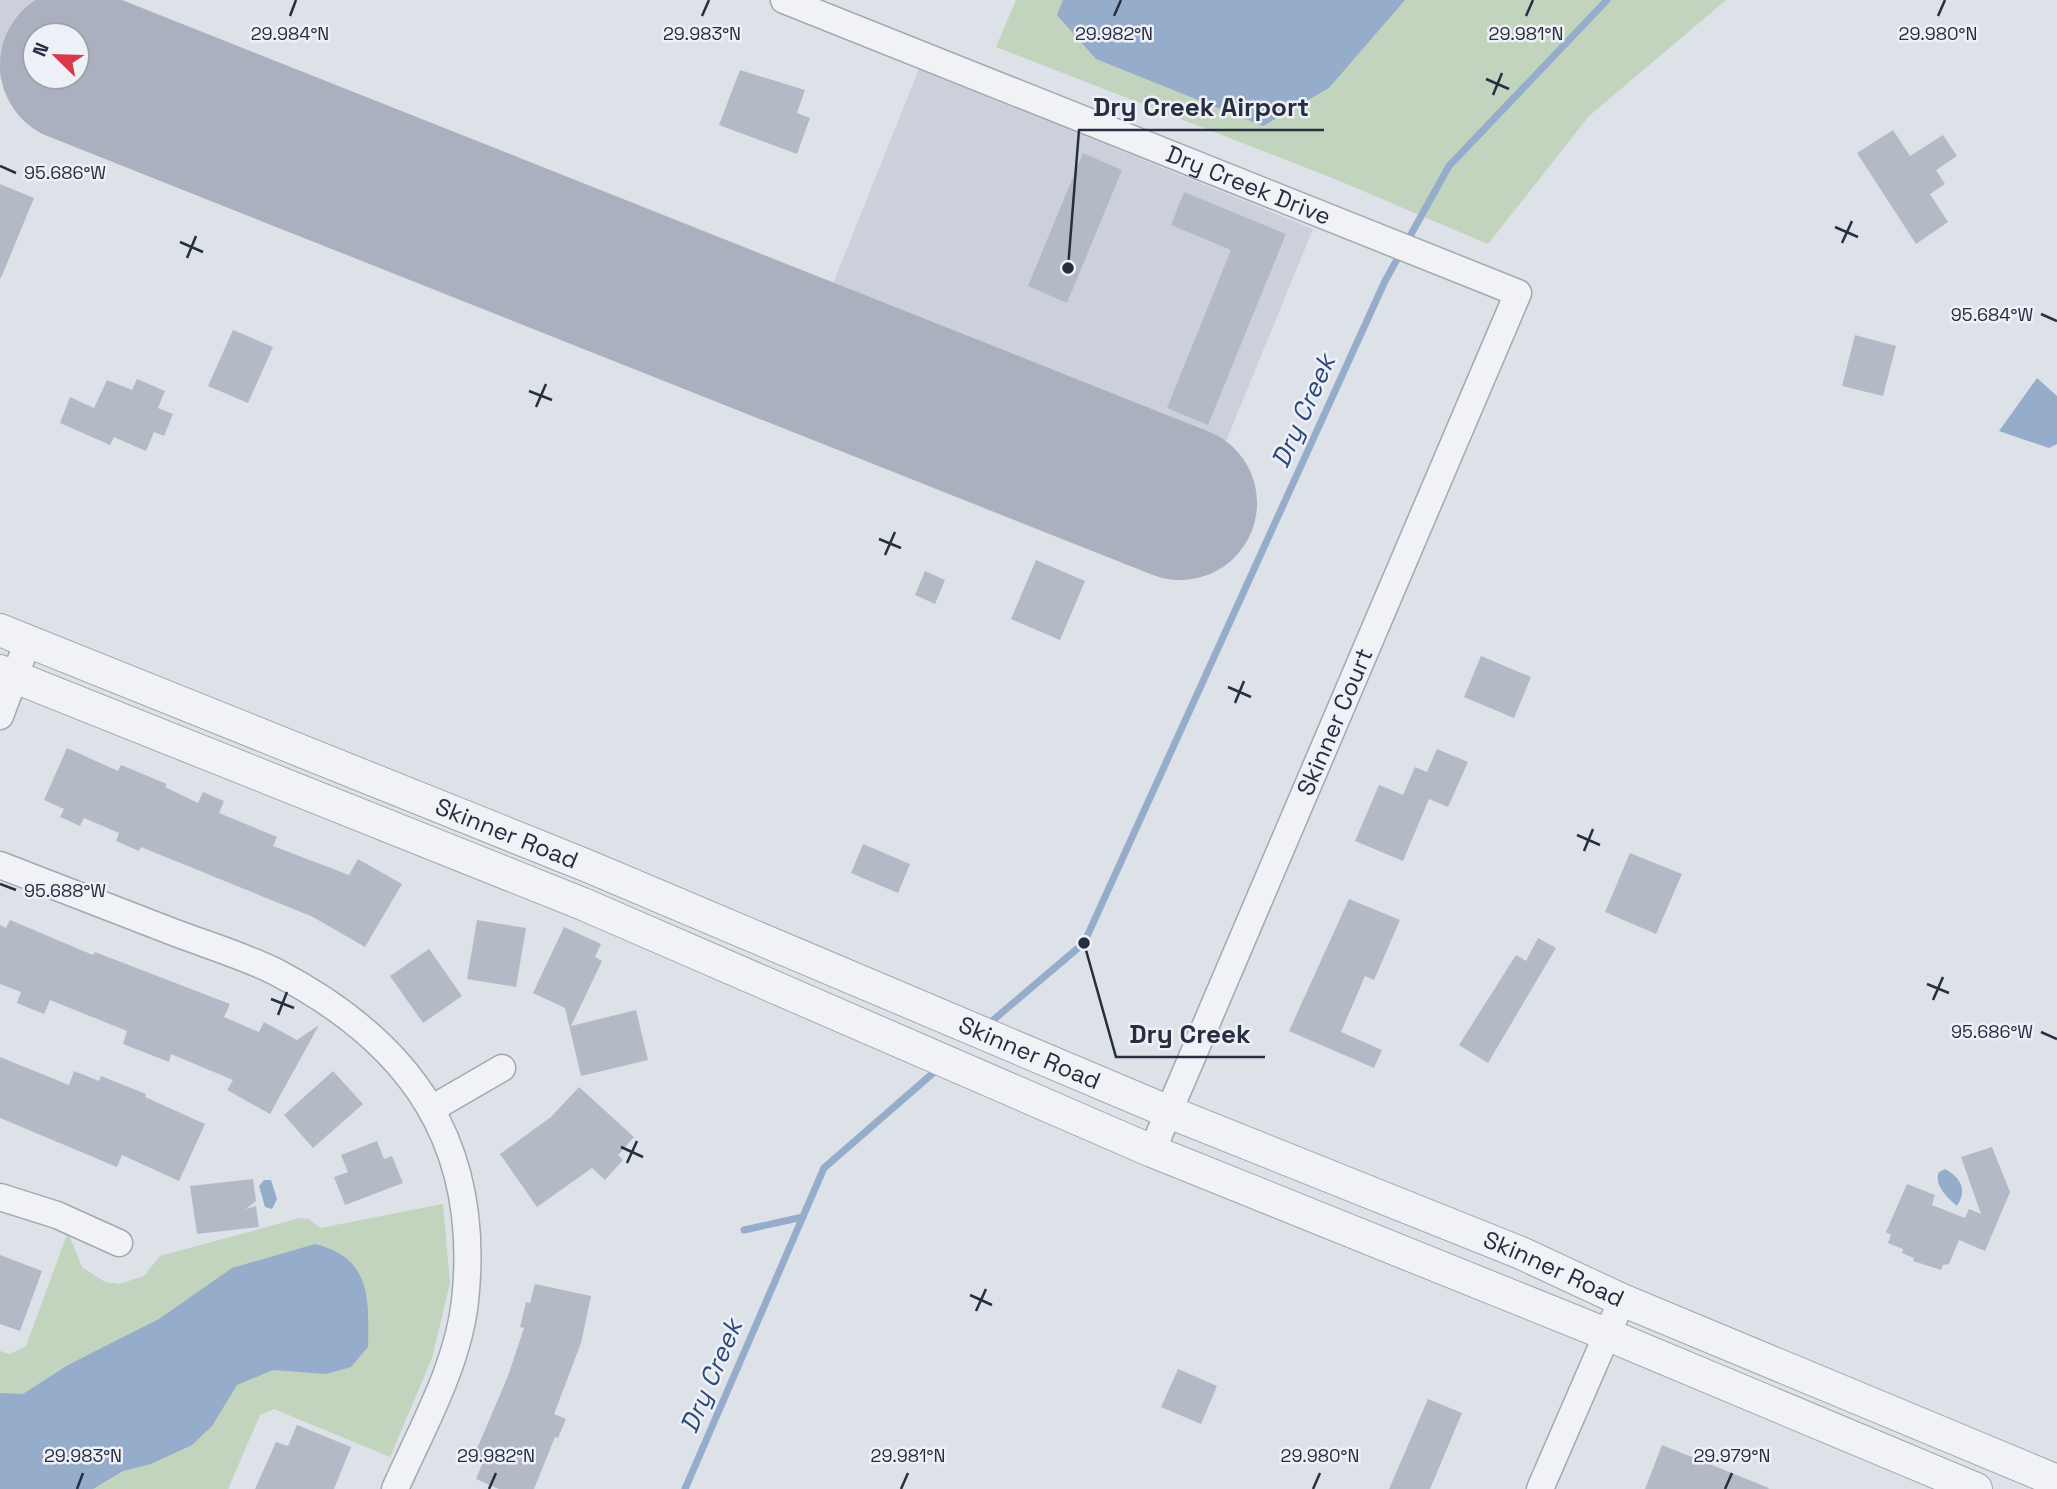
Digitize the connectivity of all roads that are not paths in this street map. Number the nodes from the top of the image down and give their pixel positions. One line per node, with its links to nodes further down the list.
1 (784, 0): 2 (street, Dry Creek Drive)
2 (1518, 293): 9 (street, Skinner Court)
3 (14, 636): 4 (street); 9 (street, Skinner Road)
4 (8, 674): 5 (street); 10 (street, Skinner Road)
5 (0, 716)
6 (0, 865): 8 (street)
7 (502, 1068): 8 (street)
8 (433, 1108): 16 (street)
9 (1169, 1112): 10 (street, Skinner Court); 13 (street, Skinner Road)
10 (1152, 1151): 14 (street, Skinner Road)
11 (0, 1197): 12 (street)
12 (119, 1243)
13 (1622, 1300): 14 (street); 15 (street, Skinner Road)
14 (1606, 1334): 17 (street); 18 (street, Skinner Road)
15 (2057, 1480)
16 (395, 1489)
17 (1541, 1489)
18 (1976, 1489)

